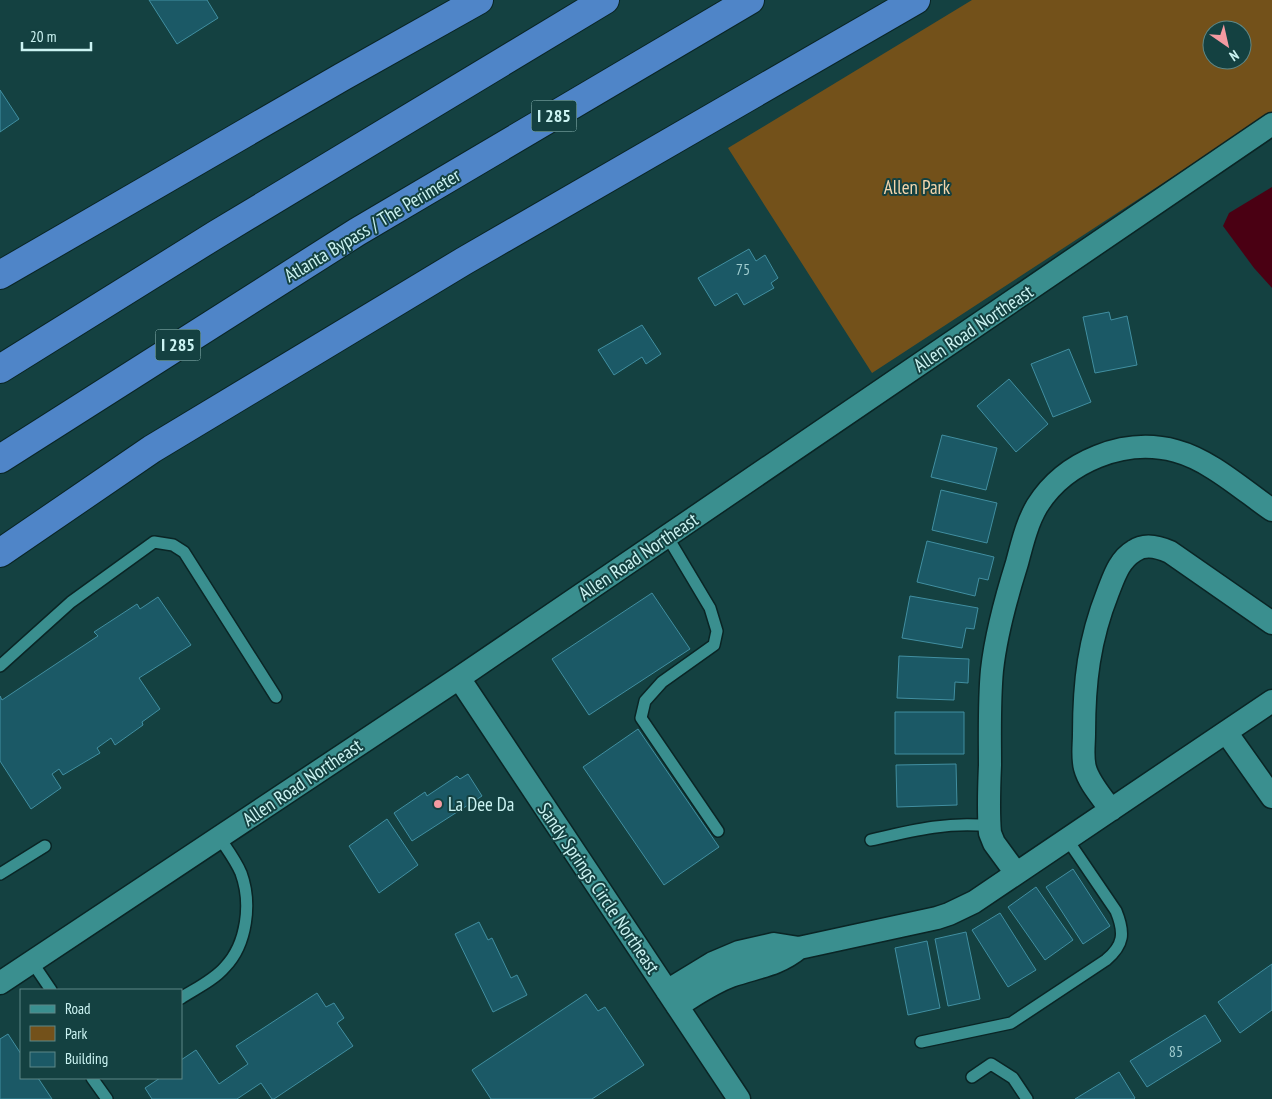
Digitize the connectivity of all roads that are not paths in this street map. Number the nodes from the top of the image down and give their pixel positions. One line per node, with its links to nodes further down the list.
1 (479, 0): 6 (highway)
2 (605, 0): 7 (highway)
3 (750, 0): 8 (highway, Atlanta Bypass / The Perimeter / I 285)
4 (916, 0): 11 (highway)
5 (1272, 124): 10 (street, Allen Road Northeast)
6 (0, 275)
7 (0, 370)
8 (0, 459)
9 (1272, 510): 20 (street)
10 (667, 536): 14 (street, Allen Road Northeast); 21 (lane)
11 (0, 553)
12 (1272, 623): 19 (street)
13 (0, 666): 15 (lane)
14 (459, 678): 22 (street, Allen Road Northeast); 32 (street, Sandy Springs Circle Northeast)
15 (276, 697)
16 (1272, 701): 17 (street)
17 (1226, 732): 18 (street); 19 (street)
18 (1272, 797)
19 (1111, 810): 23 (street)
20 (990, 826): 24 (lane); 26 (street)
21 (718, 831)
22 (219, 837): 28 (street, Allen Road Northeast); 31 (lane)
23 (1067, 839): 26 (street); 33 (lane)
24 (871, 840)
25 (45, 846): 27 (lane)
26 (1016, 873): 32 (street)
27 (0, 874)
28 (32, 962): 29 (street, Allen Road Northeast); 30 (lane)
29 (0, 983)
30 (50, 989)
31 (182, 997)
32 (672, 998): 37 (street, Sandy Springs Circle Northeast)
33 (921, 1042)
34 (972, 1076): 38 (lane)
35 (93, 1079): 36 (lane)
36 (107, 1099)
37 (739, 1099)
38 (1026, 1099)

